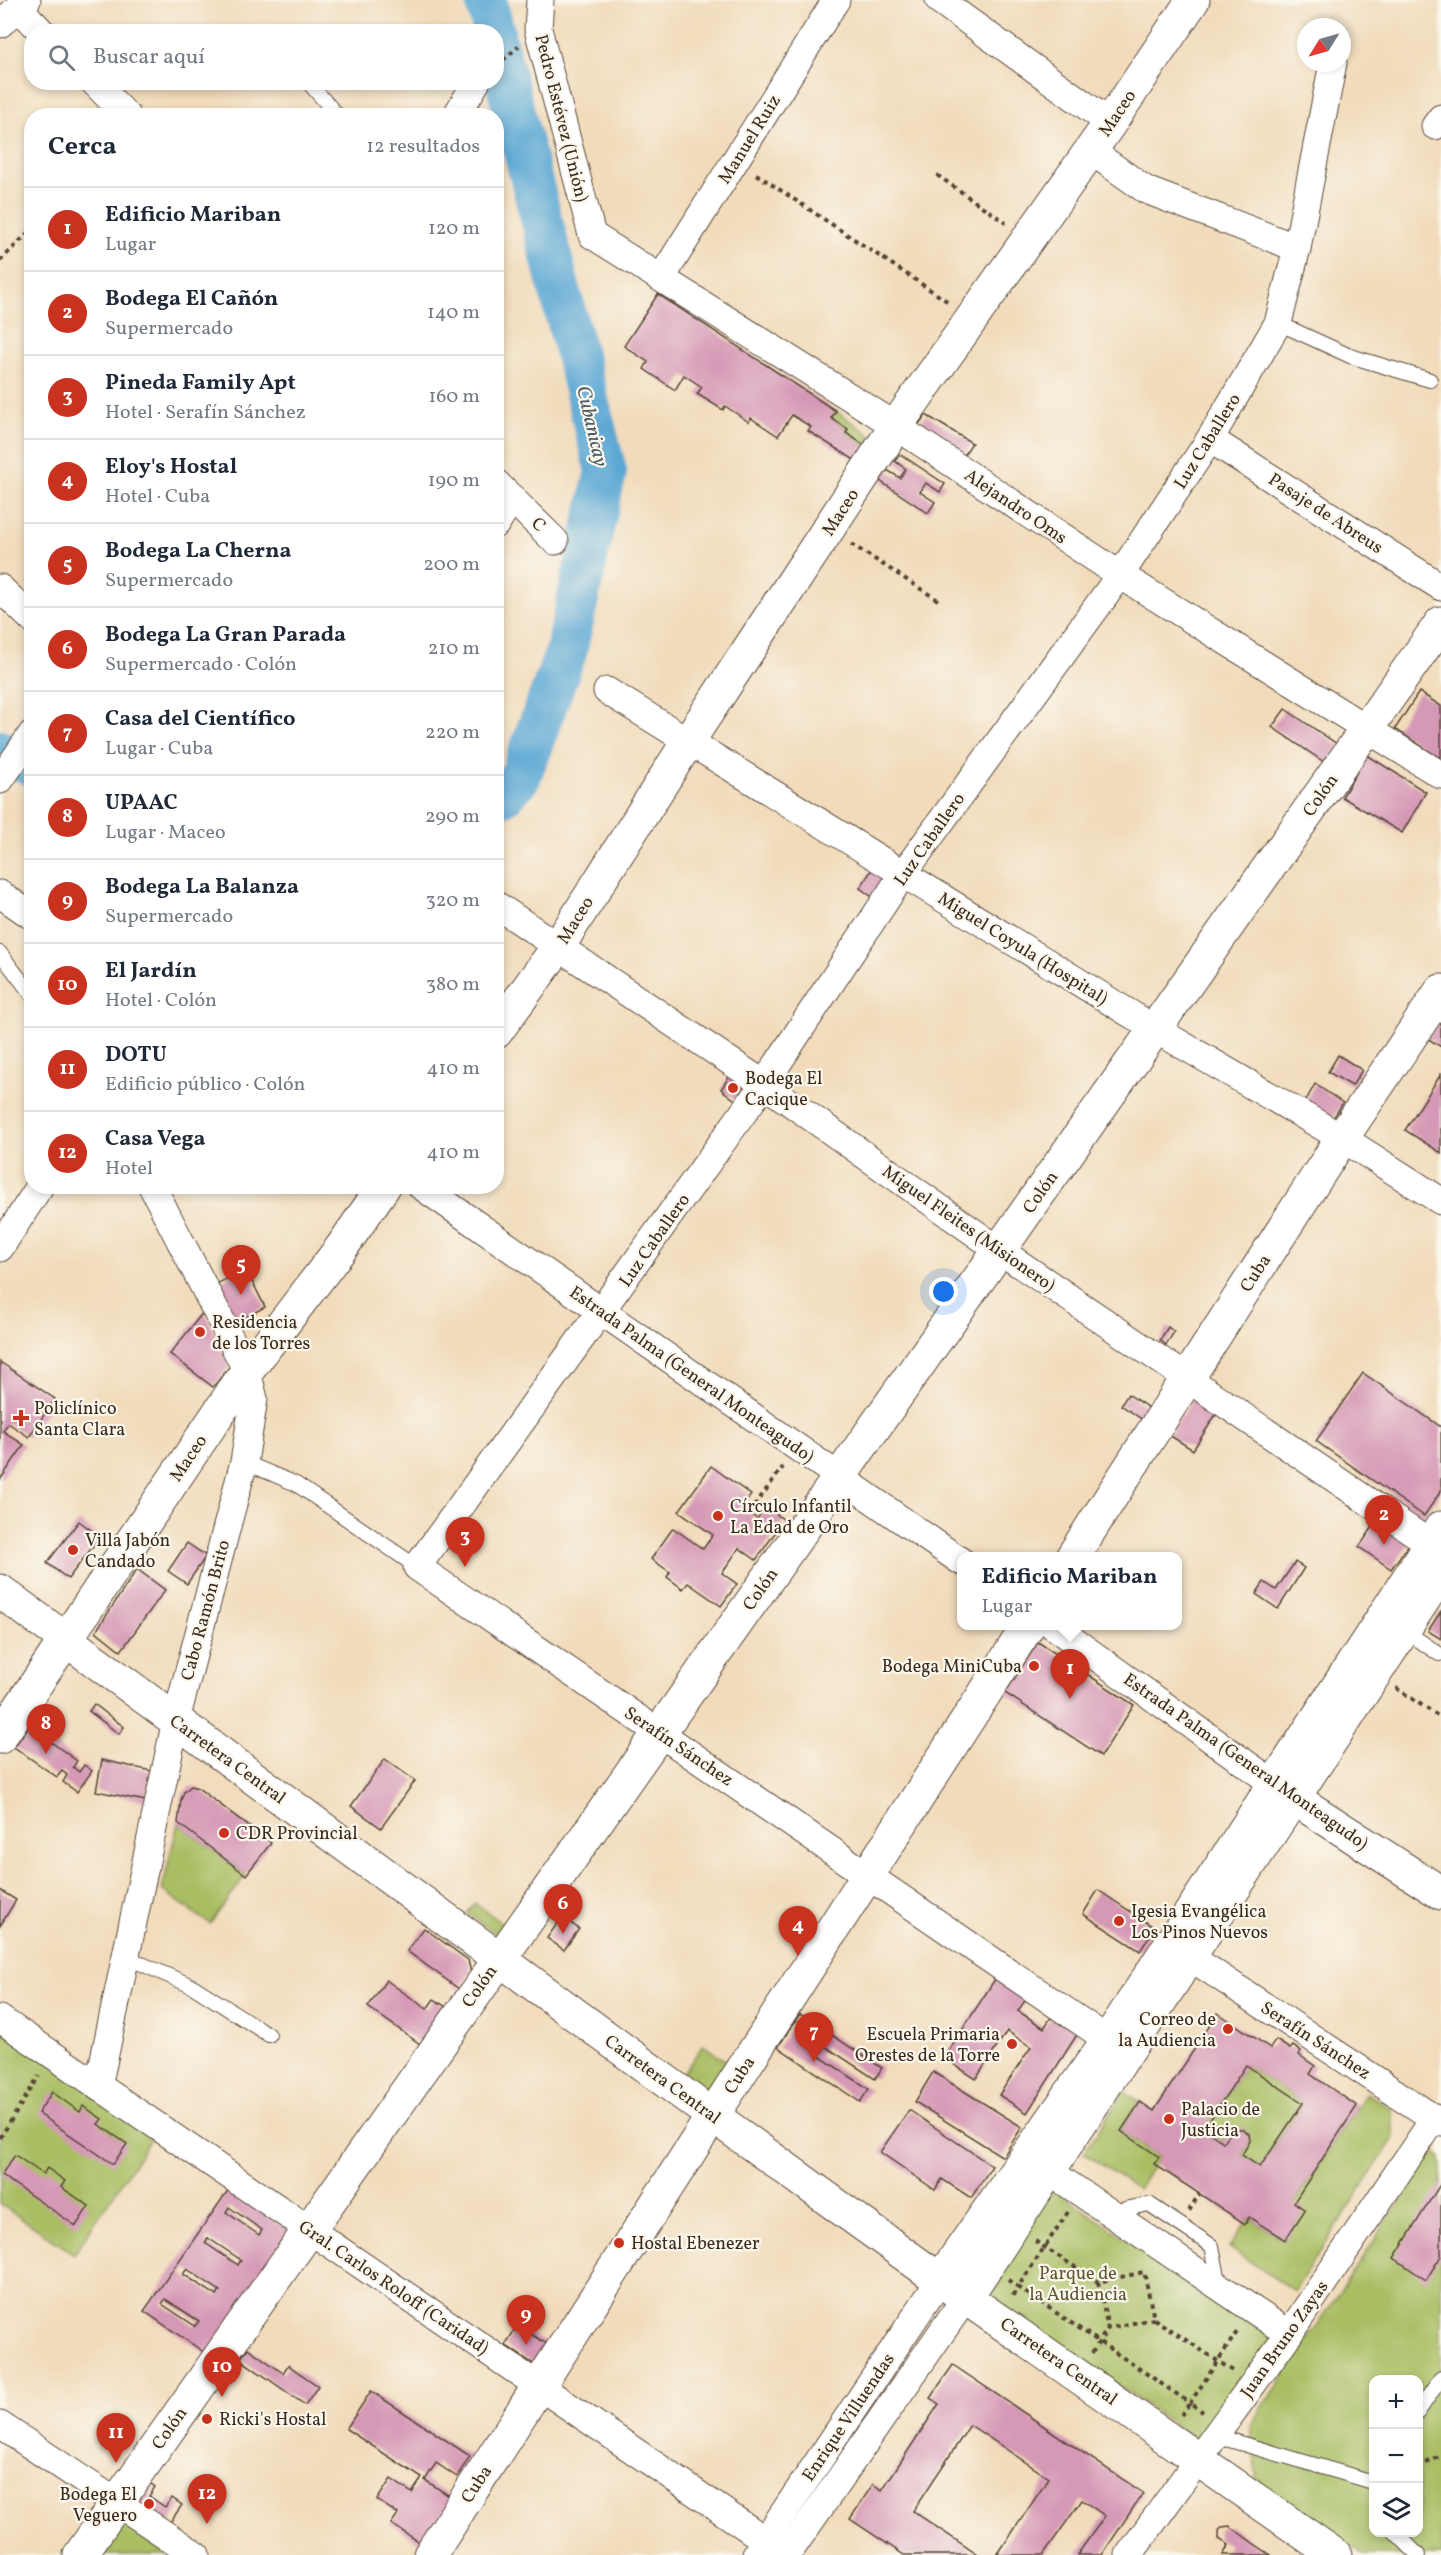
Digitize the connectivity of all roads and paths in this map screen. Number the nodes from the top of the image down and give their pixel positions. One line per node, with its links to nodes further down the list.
1 (540, 0): 18 (street, Pedro Estévez (Unión))
2 (836, 0): 16 (street, Manuel Ruiz)
3 (939, 0): 14 (street)
4 (1194, 0): 14 (main road, Maceo)
5 (15, 10): 6 (street)
6 (32, 24)
7 (1332, 72): 21 (street, Luz Caballero)
8 (102, 90): 11 (street)
9 (315, 90): 12 (lane)
10 (472, 90): 13 (street)
11 (119, 108)
12 (331, 108)
13 (461, 108)
14 (1110, 123): 15 (main road, Maceo)
15 (1091, 151): 20 (main road, Maceo); 21 (street)
16 (735, 160): 23 (street, Manuel Ruiz); 24 (path)
17 (937, 175): 20 (path)
18 (592, 235): 23 (street, Alejandro Oms)
19 (24, 237): 22 (path)
20 (1029, 238): 24 (main road, Maceo)
21 (1297, 248): 25 (street, Luz Caballero)
22 (0, 261)
23 (662, 277): 27 (street, Alejandro Oms)
24 (973, 318): 27 (main road, Maceo)
25 (1278, 323): 26 (lane); 28 (street, Luz Caballero)
26 (1430, 380)
27 (896, 426): 30 (main road, Maceo); 32 (street, Alejandro Oms)
28 (1210, 439): 32 (street, Luz Caballero); 33 (street, Pasaje de Abreus)
29 (504, 490): 31 (street, C)
30 (828, 530): 35 (path); 40 (main road, Maceo)
31 (555, 541)
32 (1120, 575): 39 (street, Alejandro Oms); 44 (street, Luz Caballero)
33 (1441, 587)
34 (0, 588): 36 (street)
35 (938, 600)
36 (24, 611)
37 (1441, 623): 39 (main road, Colón)
38 (607, 691): 40 (street, Miguel Coyula (Hospital))
39 (1367, 729): 42 (street, Alejandro Oms); 53 (main road, Colón)
40 (688, 741): 44 (street, Miguel Coyula (Hospital)); 48 (main road, Maceo)
41 (24, 744): 43 (street)
42 (1441, 775)
43 (1, 779)
44 (903, 874): 53 (street, Miguel Coyula (Hospital)); 54 (street, Luz Caballero)
45 (0, 894): 46 (street)
46 (24, 910)
47 (504, 910): 48 (street, Miguel Fleites (Misionero))
48 (558, 947): 52 (main road, Maceo); 54 (street, Miguel Fleites (Misionero))
49 (0, 953): 50 (lane)
50 (24, 984)
51 (1441, 991): 55 (main road, Cuba)
52 (504, 1021)
53 (1155, 1029): 55 (street, Miguel Coyula (Hospital)); 62 (main road, Colón)
54 (764, 1084): 62 (street, Miguel Fleites (Misionero)); 63 (street, Luz Caballero)
55 (1342, 1138): 60 (street, Miguel Coyula (Hospital)); 65 (main road, Cuba)
56 (35, 1194): 61 (street)
57 (156, 1194): 64 (street, Cabo Ramón Brito)
58 (378, 1194): 64 (main road, Maceo)
59 (433, 1194): 63 (street, Estrada Palma (General Monteagudo))
60 (1441, 1201)
61 (0, 1248)
62 (999, 1250): 65 (street, Miguel Fleites (Misionero)); 68 (main road, Colón)
63 (603, 1311): 66 (street, Estrada Palma (General Monteagudo)); 73 (street, Luz Caballero)
64 (246, 1371): 67 (street, Cabo Ramón Brito); 78 (main road, Maceo)
65 (1187, 1378): 70 (street, Miguel Fleites (Misionero)); 71 (main road, Cuba)
66 (797, 1447): 68 (street, Estrada Palma (General Monteagudo)); 69 (path)
67 (244, 1462): 73 (lane, Serafín Sánchez); 82 (street, Cabo Ramón Brito)
68 (839, 1476): 72 (street, Estrada Palma (General Monteagudo)); 83 (main road, Colón)
69 (749, 1513)
70 (1438, 1549): 77 (main road); 85 (main road)
71 (1076, 1552)
72 (957, 1559)
73 (417, 1567): 83 (street, Serafín Sánchez)
74 (0, 1591): 78 (main road, Carretera Central)
75 (1025, 1630): 86 (main road, Cuba)
76 (1059, 1630): 85 (street, Estrada Palma (General Monteagudo))
77 (1404, 1630): 79 (lane); 80 (main road)
78 (66, 1639): 82 (main road, Carretera Central); 84 (main road, Maceo)
79 (1439, 1654)
80 (1375, 1675): 81 (path); 85 (main road)
81 (1441, 1718)
82 (176, 1720): 88 (street, Cabo Ramón Brito); 90 (main road, Carretera Central)
83 (659, 1732): 86 (street, Serafín Sánchez); 90 (main road, Colón)
84 (0, 1737)
85 (1284, 1792): 87 (main road, Estrada Palma (General Monteagudo)); 89 (main road); 93 (main road)
86 (868, 1876): 93 (street, Serafín Sánchez); 96 (main road, Cuba)
87 (1441, 1893)
88 (126, 1957): 92 (lane); 95 (street, Cabo Ramón Brito)
89 (1190, 1957): 97 (street, Serafín Sánchez); 99 (main road)
90 (499, 1958): 96 (main road, Carretera Central); 101 (main road, Colón)
91 (0, 2019): 94 (street, Gral. Carlos Roloff (Caridad))
92 (269, 2035)
93 (1108, 2040): 105 (main road)
94 (52, 2055): 95 (street, Gral. Carlos Roloff (Caridad)); 98 (path)
95 (99, 2087): 101 (street, Gral. Carlos Roloff (Caridad))
96 (713, 2116): 105 (main road, Carretera Central); 115 (main road, Cuba)
97 (1438, 2121): 109 (street, Juan Bruno Zayas)
98 (0, 2138)
99 (1050, 2172): 105 (main road); 109 (street)
100 (1071, 2207): 103 (path)
101 (309, 2230): 115 (street, Gral. Carlos Roloff (Caridad)); 122 (main road, Colón)
102 (1030, 2237): 103 (path)
103 (1044, 2247): 104 (path); 110 (path)
104 (1098, 2282): 106 (path); 108 (path)
105 (953, 2289): 118 (main road, Carretera Central); 124 (street, Enrique Villuendas); 129 (street, Enrique Villuendas)
106 (1154, 2319): 108 (path); 112 (path)
107 (1244, 2322): 112 (path)
108 (1108, 2328): 110 (path)
109 (1289, 2334): 118 (street, Juan Bruno Zayas)
110 (1099, 2342): 111 (path); 112 (path)
111 (1090, 2356)
112 (1218, 2360): 113 (path)
113 (1241, 2376)
114 (1441, 2378): 116 (lane)
115 (539, 2386): 124 (street, Gral. Carlos Roloff (Caridad)); 128 (main road, Cuba)
116 (1423, 2406)
117 (0, 2425): 122 (street)
118 (1208, 2447): 121 (lane); 125 (main road, Carretera Central); 130 (street, Juan Bruno Zayas)
119 (1441, 2456): 120 (path)
120 (1423, 2465)
121 (1369, 2481)
122 (117, 2502): 126 (main road, Colón); 127 (street)
123 (1400, 2537): 131 (lane)
124 (760, 2548): 129 (street, Gral. Carlos Roloff (Caridad))
125 (1325, 2552)
126 (80, 2555)
127 (196, 2555)
128 (430, 2555)
129 (788, 2555)
130 (1129, 2555)
131 (1418, 2555)

